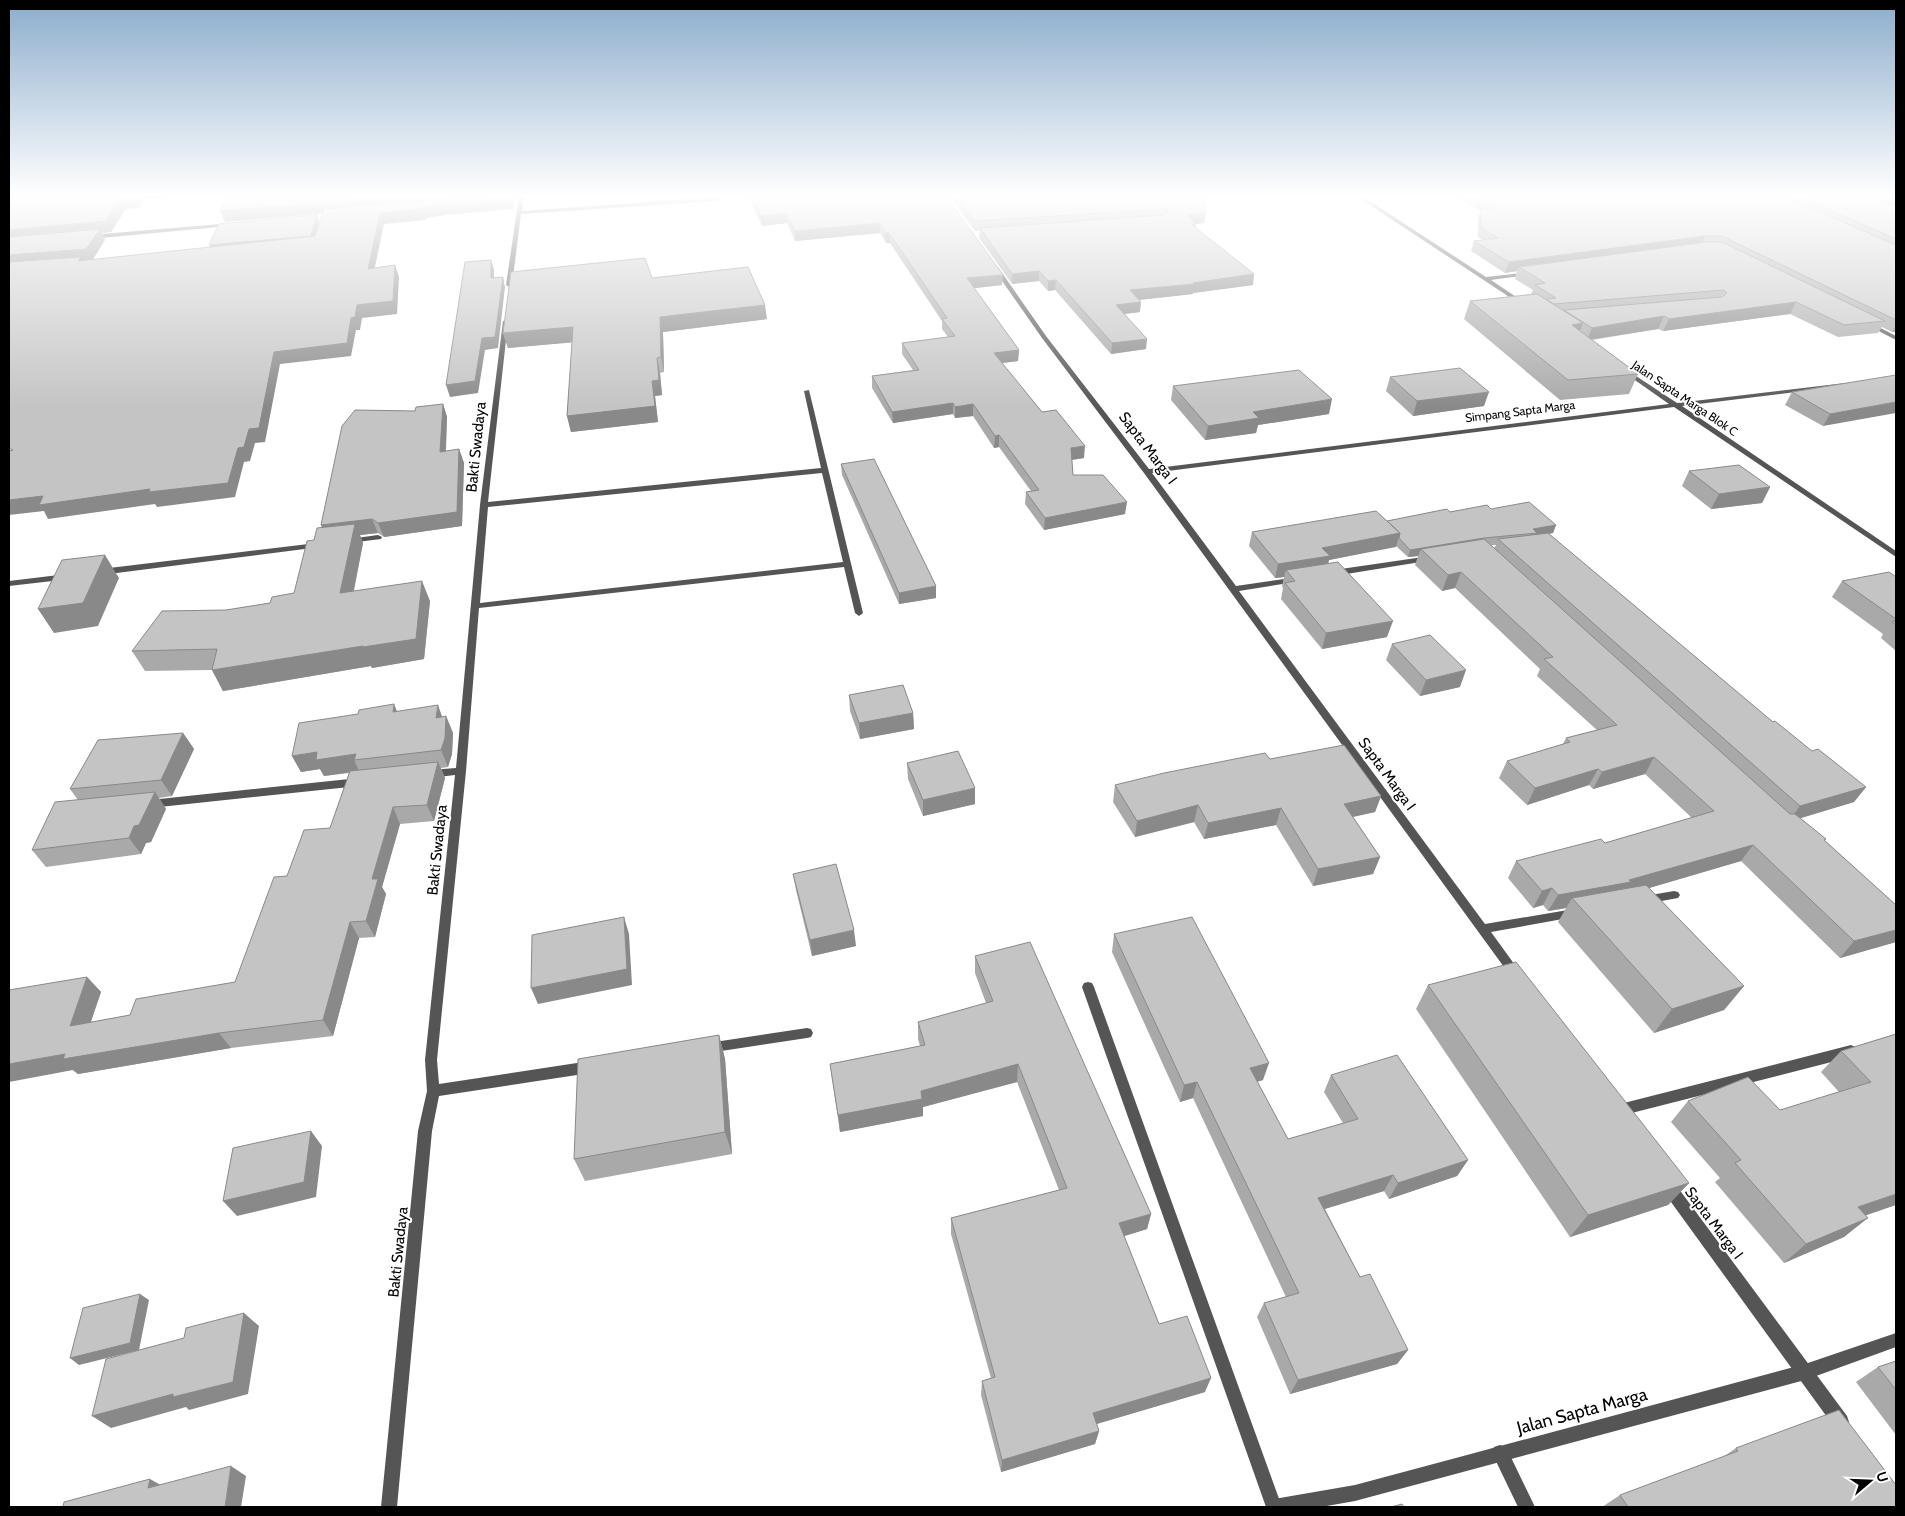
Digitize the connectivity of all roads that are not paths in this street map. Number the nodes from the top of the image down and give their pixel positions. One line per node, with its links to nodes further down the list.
1 (511, 267): 6 (street)
2 (995, 267): 16 (street, Sapta Marga I)
3 (1466, 267): 5 (street)
4 (1534, 272): 5 (street)
5 (1485, 279): 7 (street)
6 (508, 293)
7 (1527, 306)
8 (506, 310): 17 (street, Bakti Swadaya)
9 (1862, 321): 10 (street)
10 (1896, 338)
11 (1616, 364): 14 (street, Jalan Sapta Marga Blok C)
12 (1868, 381): 14 (street, Simpang Sapta Marga)
13 (806, 391): 15 (street)
14 (1675, 404): 16 (street, Simpang Sapta Marga); 21 (street, Jalan Sapta Marga Blok C)
15 (825, 470): 17 (street); 23 (street)
16 (1147, 471): 29 (street, Sapta Marga I)
17 (484, 505): 30 (street, Bakti Swadaya)
18 (378, 537): 19 (street)
19 (339, 542)
20 (329, 543): 24 (street)
21 (1896, 555)
22 (1441, 556): 26 (street)
23 (848, 564): 30 (street); 31 (street)
24 (96, 573)
25 (77, 575): 28 (street)
26 (1323, 575)
27 (1303, 578): 29 (street)
28 (9, 584)
29 (1234, 589): 39 (street, Sapta Marga I)
30 (475, 606): 32 (street, Bakti Swadaya)
31 (859, 613)
32 (461, 771): 33 (street); 46 (street, Bakti Swadaya)
33 (422, 775)
34 (373, 780): 35 (street)
35 (140, 806)
36 (1674, 895): 37 (street)
37 (1635, 902)
38 (1587, 910): 39 (street)
39 (1482, 929): 40 (street, Sapta Marga I)
40 (1522, 983)
41 (1088, 988): 54 (street)
42 (807, 1033): 44 (street)
43 (1868, 1046): 47 (street)
44 (699, 1050)
45 (600, 1065): 46 (street)
46 (433, 1091): 53 (street, Bakti Swadaya)
47 (1613, 1112)
48 (1659, 1174): 50 (street, Sapta Marga I)
49 (1896, 1340): 50 (street, Jalan Sapta Marga)
50 (1805, 1372): 51 (street, Sapta Marga I); 52 (street, Jalan Sapta Marga)
51 (1851, 1435)
52 (1500, 1453): 54 (street, Jalan Sapta Marga); 55 (street)
53 (389, 1507)
54 (1274, 1507)
55 (1527, 1507)

